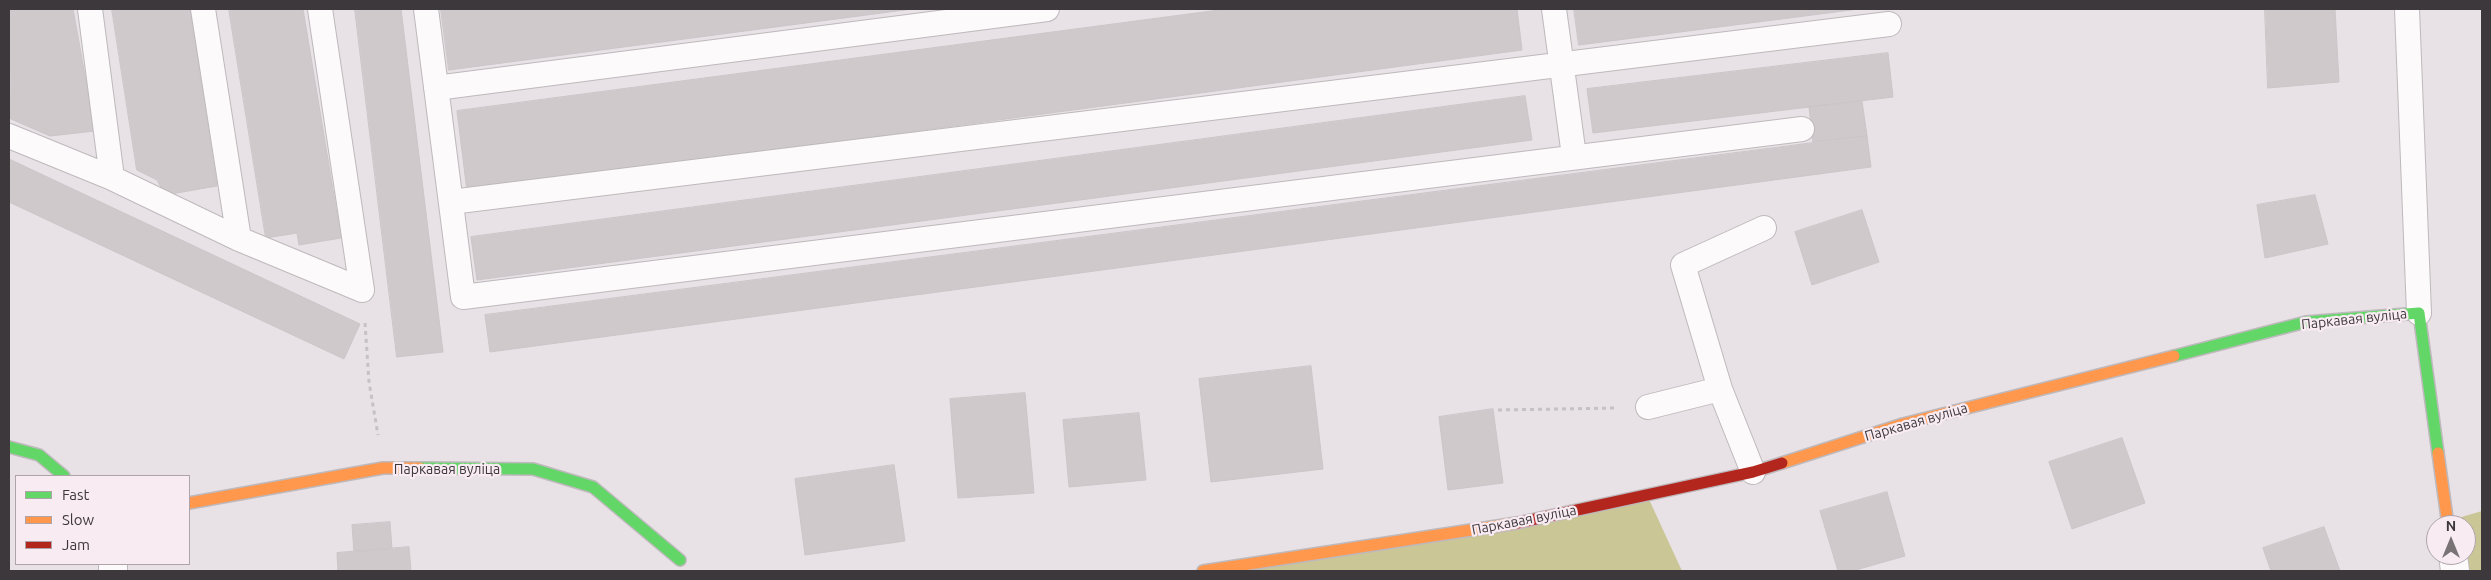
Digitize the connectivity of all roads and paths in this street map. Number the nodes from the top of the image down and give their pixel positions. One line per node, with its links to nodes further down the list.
1 (90, 9): 14 (lane)
2 (202, 9): 17 (lane)
3 (320, 9): 18 (lane)
4 (426, 9): 10 (lane)
5 (1047, 9): 10 (lane)
6 (1554, 9): 9 (lane)
7 (2407, 9): 19 (lane)
8 (1889, 24): 9 (lane)
9 (1562, 65): 13 (lane); 15 (lane)
10 (436, 88): 15 (lane)
11 (1802, 129): 13 (lane)
12 (9, 136): 14 (lane)
13 (1574, 156): 15 (lane)
14 (112, 178): 17 (lane)
15 (451, 202)
16 (1764, 228): 20 (lane)
17 (239, 239): 18 (lane)
18 (362, 290): 24 (path)
19 (2419, 313): 25 (street, Паркавая вуліца); 28 (street, Паркавая вуліца)
20 (1720, 389): 21 (lane); 25 (lane)
21 (1648, 407): 22 (path)
22 (1498, 410)
23 (9, 448): 26 (street)
24 (383, 468): 27 (street, Паркавая вуліца); 29 (street, Паркавая вуліца)
25 (1753, 472): 30 (street, Паркавая вуліца)
26 (63, 475)
27 (190, 503)
28 (2447, 515)
29 (680, 560)
30 (1203, 571)

